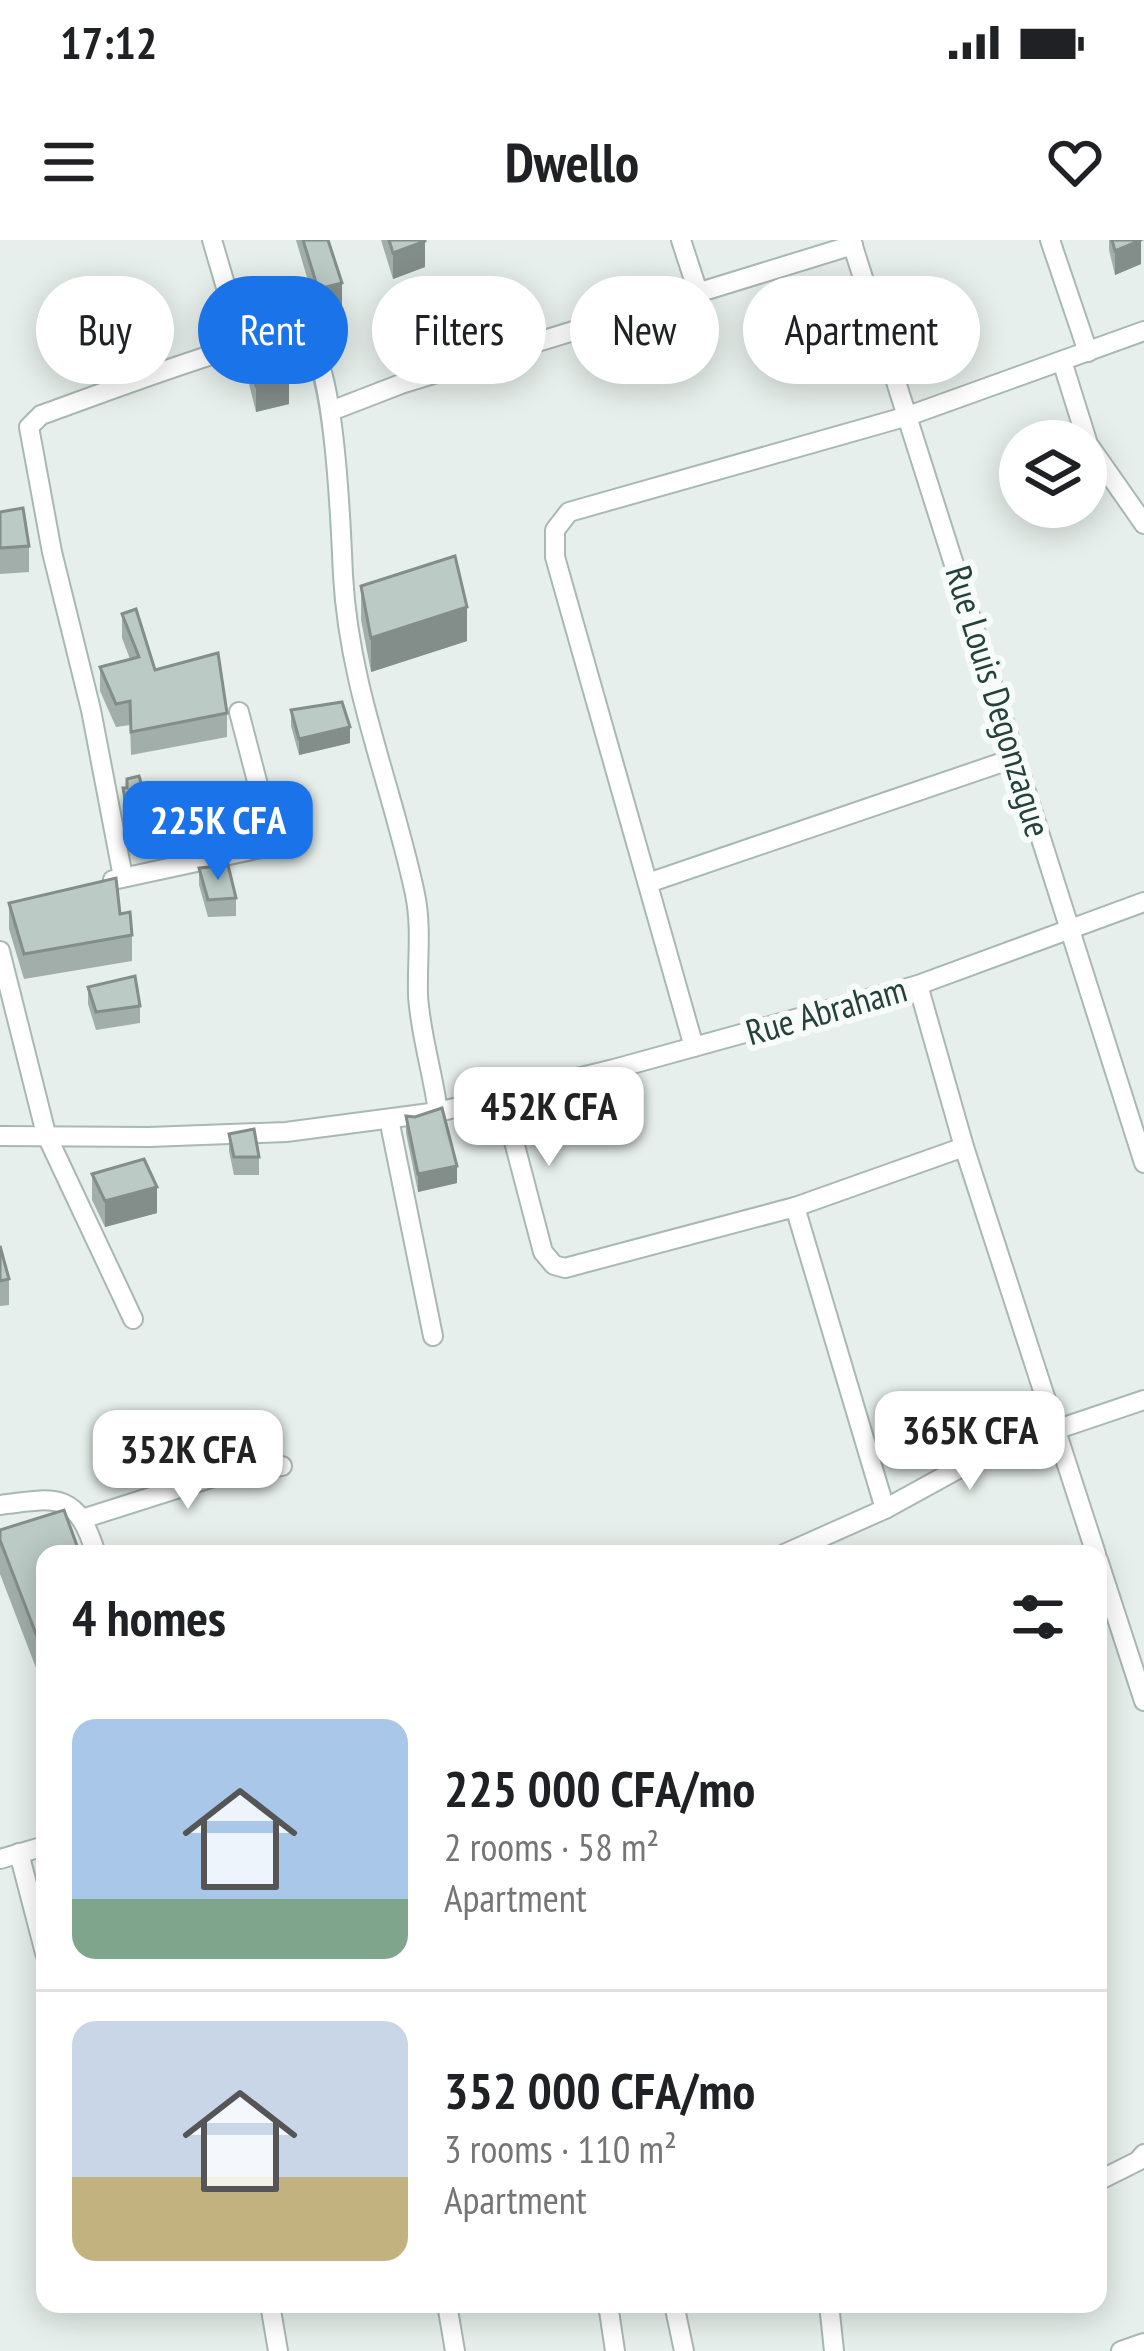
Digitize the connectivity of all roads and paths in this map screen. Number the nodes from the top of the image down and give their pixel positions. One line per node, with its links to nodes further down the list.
1 (212, 240): 5 (street)
2 (681, 240): 6 (street)
3 (1050, 240): 10 (street)
4 (852, 243): 7 (street); 15 (street, Rue Louis Degonzague)
5 (223, 276)
6 (693, 276)
7 (719, 285)
8 (570, 331): 14 (street)
9 (1144, 331): 10 (street)
10 (1088, 352): 12 (street)
11 (198, 361): 19 (street)
12 (1062, 361): 15 (street); 16 (street)
13 (324, 384): 14 (street)
14 (331, 411): 28 (street)
15 (908, 416): 18 (street, Rue Louis Degonzague); 20 (street)
16 (1144, 524)
17 (239, 712): 19 (street)
18 (1015, 758): 20 (street); 23 (street, Rue Louis Degonzague)
19 (123, 877): 21 (street)
20 (648, 883): 26 (street)
21 (100, 884)
22 (1144, 902): 23 (street, Rue Abraham)
23 (1070, 927): 25 (street, Rue Abraham); 33 (street, Rue Louis Degonzague)
24 (0, 951): 30 (street)
25 (918, 985): 26 (street, Rue Abraham); 32 (street)
26 (694, 1046): 27 (street, Rue Abraham)
27 (502, 1096): 28 (street, Rue Abraham); 34 (street)
28 (438, 1112): 29 (street, Rue Abraham)
29 (389, 1119): 30 (street, Rue Abraham); 36 (street)
30 (46, 1134): 31 (street, Rue Abraham); 35 (street)
31 (0, 1136)
32 (964, 1147): 34 (street); 38 (street)
33 (1144, 1163)
34 (796, 1207): 41 (street)
35 (134, 1319)
36 (433, 1336)
37 (1144, 1400): 38 (street)
38 (1056, 1430): 41 (street); 45 (street)
39 (282, 1466): 42 (street)
40 (0, 1505): 42 (street)
41 (885, 1509): 44 (street)
42 (85, 1519): 43 (street)
43 (93, 1545)
44 (804, 1545)
45 (1093, 1545)
46 (1107, 1588): 47 (street)
47 (1144, 1701)
48 (9, 1856): 49 (street)
49 (36, 1929)
50 (1144, 2154): 51 (street)
51 (1107, 2176)
52 (272, 2313): 58 (street)
53 (449, 2313): 59 (street)
54 (609, 2313): 60 (street)
55 (676, 2313): 61 (street)
56 (830, 2313): 62 (street)
57 (1144, 2343): 63 (street)
58 (278, 2351)
59 (455, 2351)
60 (615, 2351)
61 (684, 2351)
62 (834, 2351)
63 (1121, 2351)

